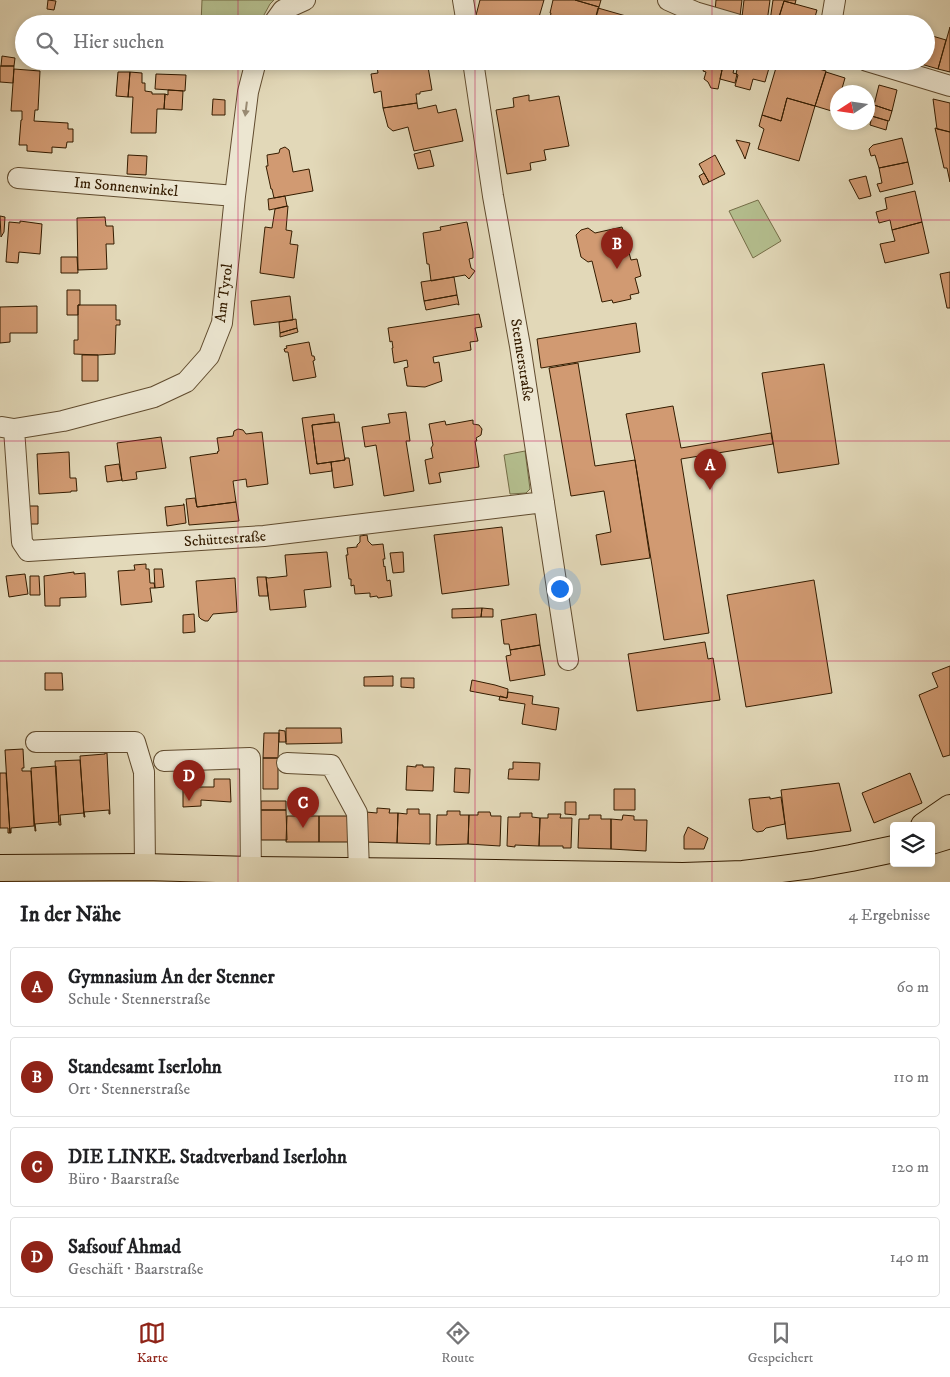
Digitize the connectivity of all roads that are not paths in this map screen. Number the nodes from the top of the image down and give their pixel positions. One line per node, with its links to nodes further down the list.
1 (305, 0): 5 (street)
2 (463, 0): 6 (street)
3 (668, 0): 7 (street)
4 (835, 0): 8 (street)
5 (279, 15)
6 (466, 15)
7 (705, 15)
8 (833, 15)
9 (254, 70): 14 (street, Am Tyrol, one-way to 14)
10 (474, 70): 16 (street, Stennerstraße)
11 (897, 70): 12 (street)
12 (950, 86)
13 (18, 178): 14 (street, Im Sonnenwinkel)
14 (235, 196): 15 (street, Am Tyrol)
15 (7, 428): 16 (street, Schüttestraße)
16 (544, 502): 17 (street, Stennerstraße)
17 (568, 660)
18 (36, 742): 26 (street)
19 (164, 761): 29 (street)
20 (286, 763): 28 (street)
21 (950, 808): 22 (main road)
22 (930, 822)
23 (950, 835): 24 (main road)
24 (935, 841)
25 (890, 848): 30 (main road)
26 (146, 867): 27 (main road); 29 (main road)
27 (0, 868)
28 (358, 871): 29 (main road); 31 (main road)
29 (251, 876)
30 (714, 878): 31 (main road)
31 (683, 879)

